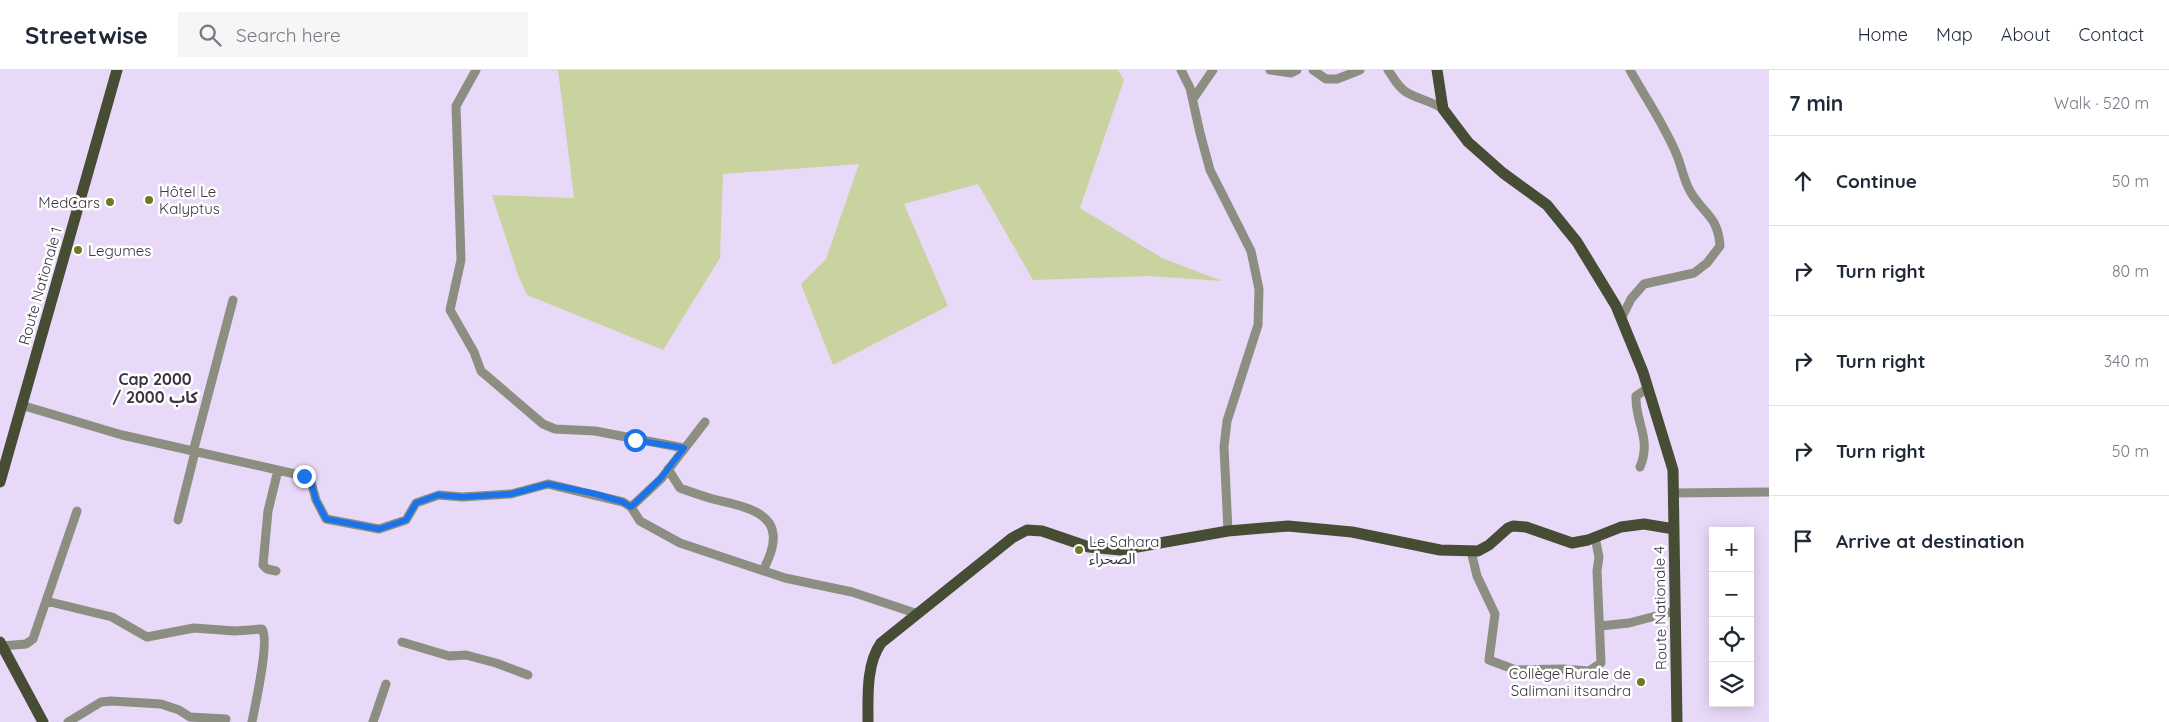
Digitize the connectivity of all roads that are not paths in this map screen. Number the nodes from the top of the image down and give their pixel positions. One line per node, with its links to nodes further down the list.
1 (117, 70): 17 (main road, Route Nationale 1)
2 (476, 70): 19 (street)
3 (1181, 70): 12 (street)
4 (1214, 70): 12 (street)
5 (1270, 70): 6 (street)
6 (1297, 70)
7 (1313, 70): 8 (street)
8 (1360, 70)
9 (1388, 70): 13 (street)
10 (1437, 70): 13 (main road)
11 (1630, 70): 15 (street)
12 (1193, 99): 32 (street)
13 (1443, 109): 15 (main road, Route Nationale 4)
14 (233, 300): 20 (street)
15 (1622, 317): 16 (main road, Route Nationale 4)
16 (1648, 388): 22 (street); 27 (main road, Route Nationale 4)
17 (21, 405): 20 (street); 21 (main road, Route Nationale 1)
18 (705, 422): 19 (street)
19 (684, 448): 23 (street)
20 (194, 452): 24 (street); 30 (street)
21 (3, 457): 25 (main road, Route Nationale 1)
22 (1640, 467)
23 (668, 469): 28 (street); 36 (street)
24 (278, 470): 28 (street); 35 (street)
25 (0, 482)
26 (1769, 492): 27 (street)
27 (1674, 493): 31 (main road, Route Nationale 4)
28 (631, 507): 36 (street)
29 (78, 511): 37 (street)
30 (178, 520)
31 (1674, 529): 33 (main road); 38 (main road, Route Nationale 4)
32 (1228, 531): 34 (main road); 39 (main road)
33 (1595, 537): 34 (main road); 40 (street)
34 (1471, 551): 40 (street)
35 (276, 571)
36 (763, 571): 39 (street)
37 (46, 601): 42 (street); 49 (street)
38 (1675, 611): 40 (street); 52 (main road, Route Nationale 4)
39 (918, 614): 51 (main road)
40 (1600, 626)
41 (402, 642): 43 (street)
42 (1, 644): 47 (main road)
43 (528, 675)
44 (386, 684): 50 (street)
45 (226, 719): 46 (street)
46 (190, 720): 48 (street)
47 (43, 722)
48 (68, 722)
49 (252, 722)
50 (373, 722)
51 (868, 722)
52 (1677, 722)

